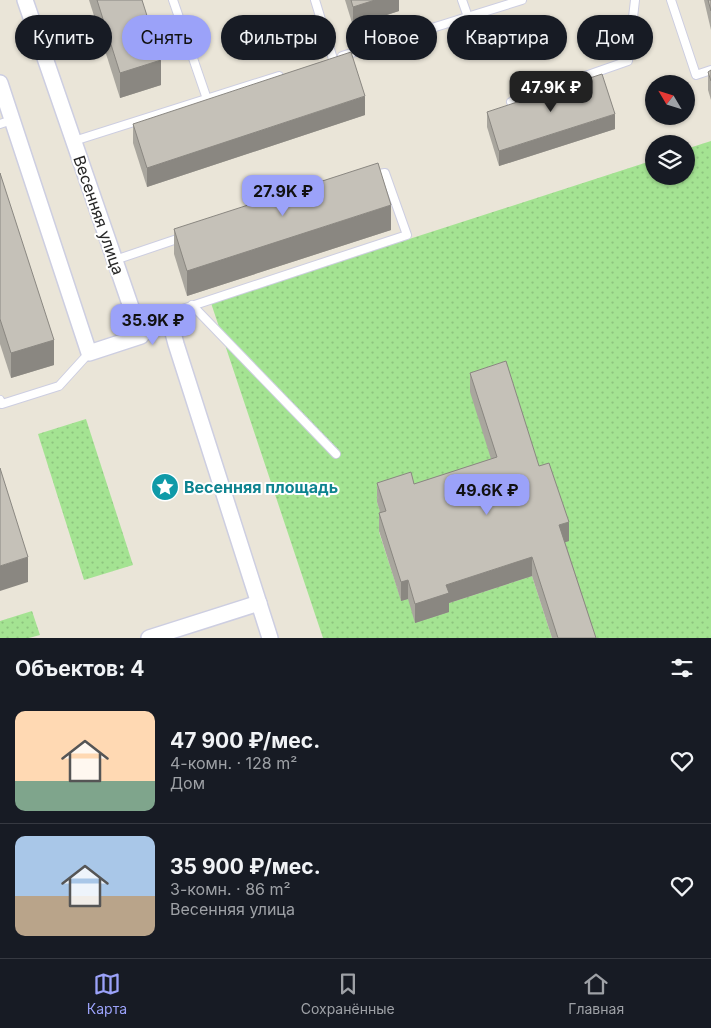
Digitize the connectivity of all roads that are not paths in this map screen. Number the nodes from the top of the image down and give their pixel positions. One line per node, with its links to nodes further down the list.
1 (25, 0): 21 (street, Весенняя улица)
2 (173, 0): 18 (lane)
3 (315, 0): 8 (lane)
4 (462, 0): 9 (lane)
5 (522, 0): 10 (lane)
6 (635, 0): 19 (lane)
7 (671, 0): 15 (lane)
8 (320, 15)
9 (467, 15)
10 (474, 15)
11 (447, 24): 12 (lane)
12 (336, 58)
13 (330, 60): 14 (lane)
14 (324, 62)
15 (711, 70)
16 (288, 73): 18 (lane)
17 (0, 83): 20 (street)
18 (206, 99): 21 (lane)
19 (511, 102)
20 (6, 122): 28 (street)
21 (74, 141): 24 (street, Весенняя улица)
22 (363, 177): 25 (lane)
23 (189, 235): 24 (lane)
24 (115, 260): 27 (street, Весенняя улица)
25 (192, 305): 26 (lane); 30 (lane)
26 (168, 314): 27 (lane); 31 (street)
27 (137, 324): 28 (street)
28 (89, 353): 29 (lane)
29 (0, 400)
30 (336, 454)
31 (259, 603): 32 (street); 33 (street)
32 (149, 638)
33 (270, 638)

